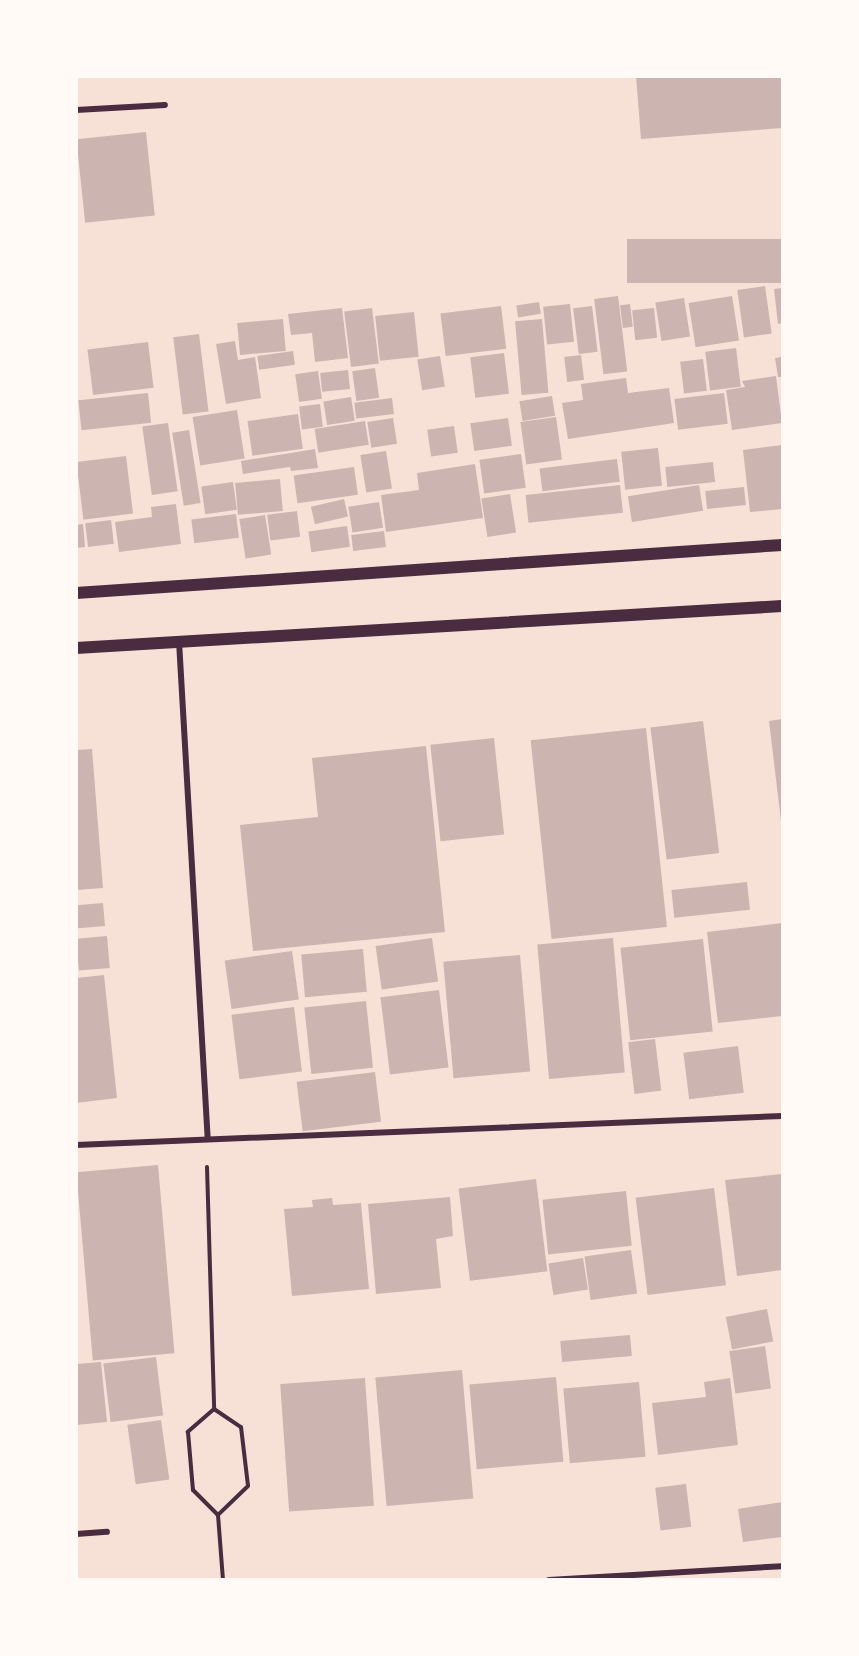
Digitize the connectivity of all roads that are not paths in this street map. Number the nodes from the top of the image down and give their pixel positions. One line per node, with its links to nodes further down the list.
1 (165, 105): 2 (street)
2 (76, 110)
3 (783, 545): 4 (main road)
4 (76, 593)
5 (783, 606): 6 (main road)
6 (179, 640): 7 (main road); 9 (street)
7 (76, 648)
8 (783, 1116): 9 (street)
9 (208, 1139): 10 (street)
10 (76, 1145)
11 (107, 1532): 12 (street)
12 (76, 1533)
13 (783, 1566): 14 (street)
14 (549, 1580)

